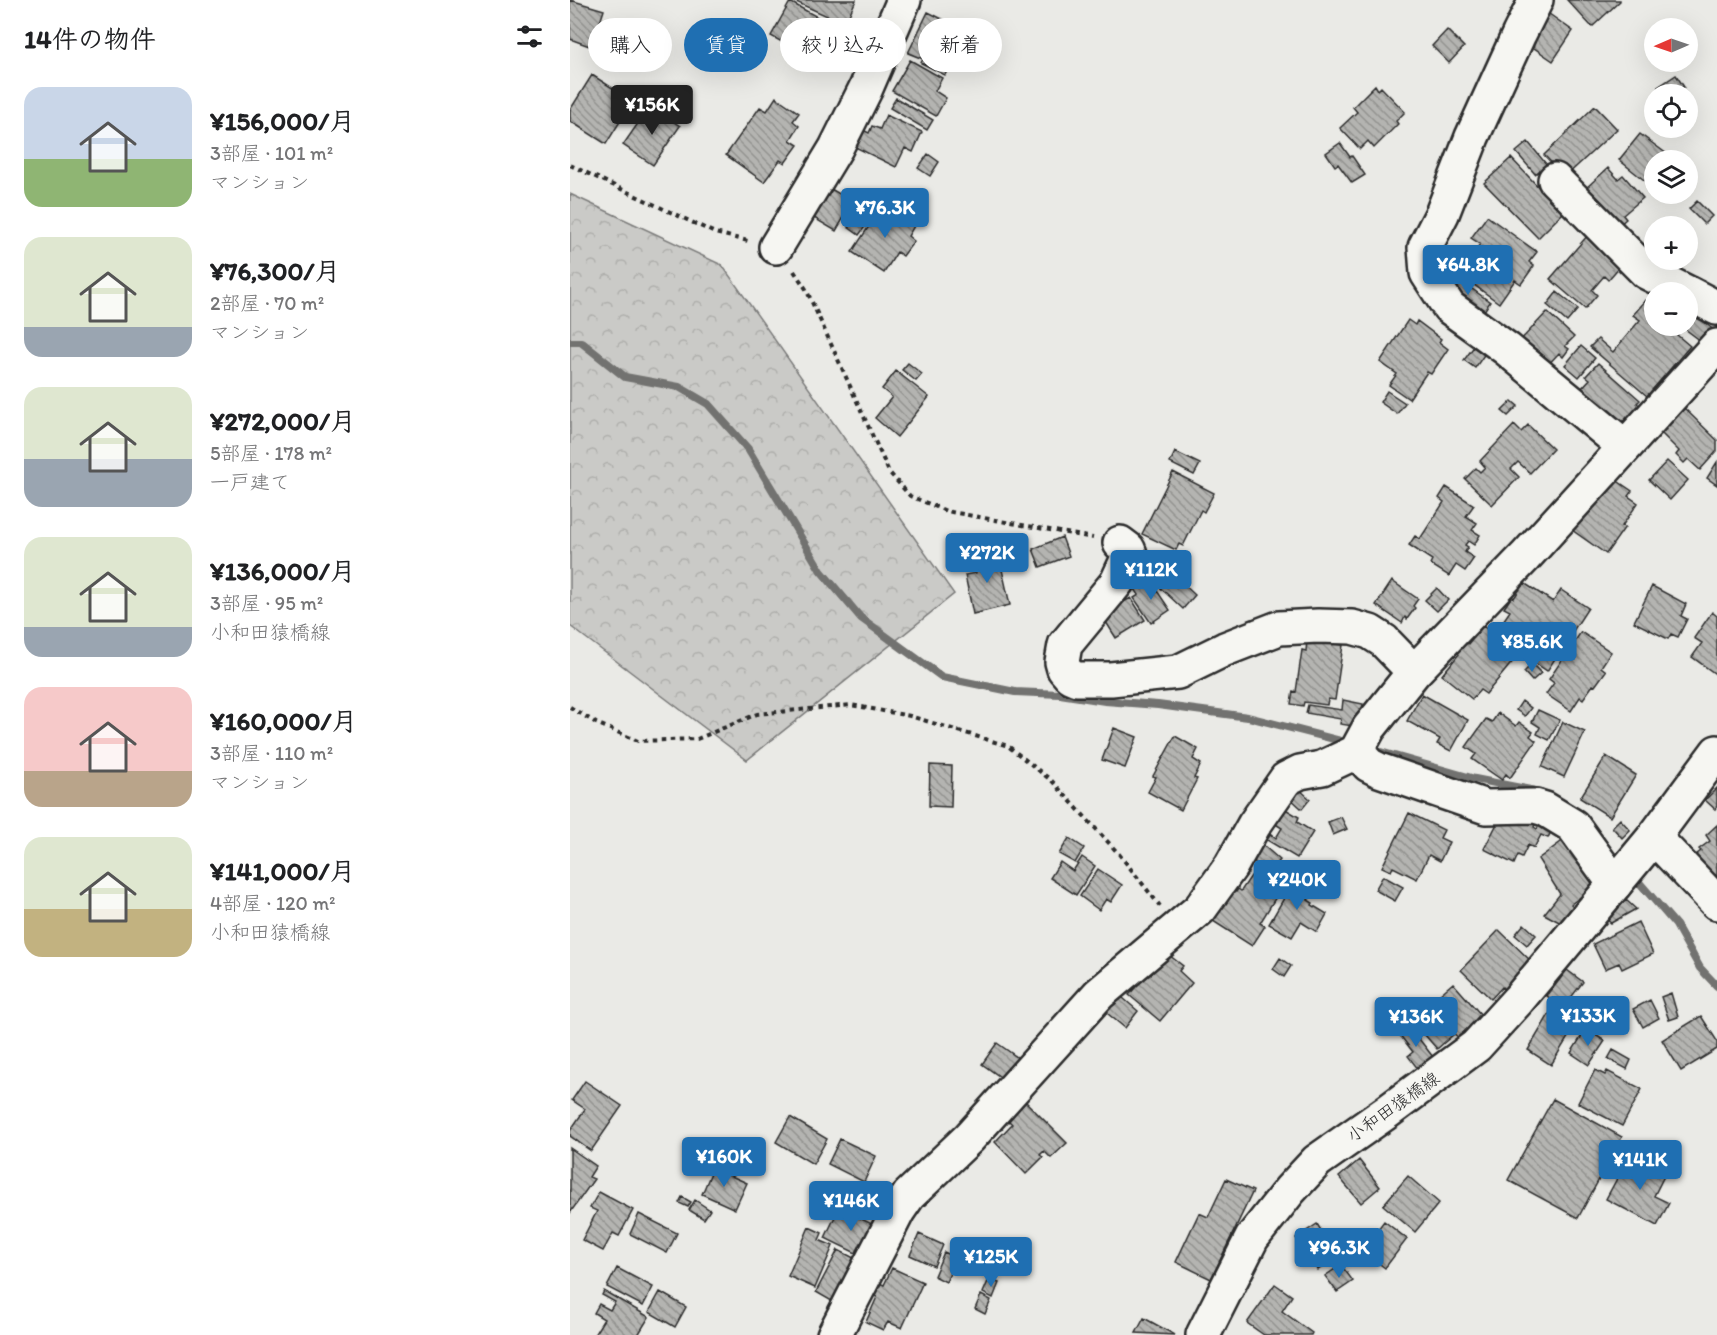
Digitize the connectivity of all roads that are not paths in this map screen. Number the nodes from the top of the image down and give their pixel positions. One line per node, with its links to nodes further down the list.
1 (904, 0): 4 (street)
2 (1536, 0): 9 (street)
3 (1555, 180): 5 (street)
4 (776, 247)
5 (1666, 282)
6 (1698, 298): 7 (street)
7 (1717, 308)
8 (1717, 346): 9 (street)
9 (1624, 446): 11 (street)
10 (1120, 543): 11 (street)
11 (1414, 672): 12 (street)
12 (1361, 743): 15 (street); 18 (street)
13 (1717, 752): 14 (street, 小和田猿橋線)
14 (1654, 837): 15 (street, 小和田猿橋線); 16 (street)
15 (1615, 884): 17 (street, 小和田猿橋線)
16 (1717, 903)
17 (1206, 1334)
18 (834, 1335)

